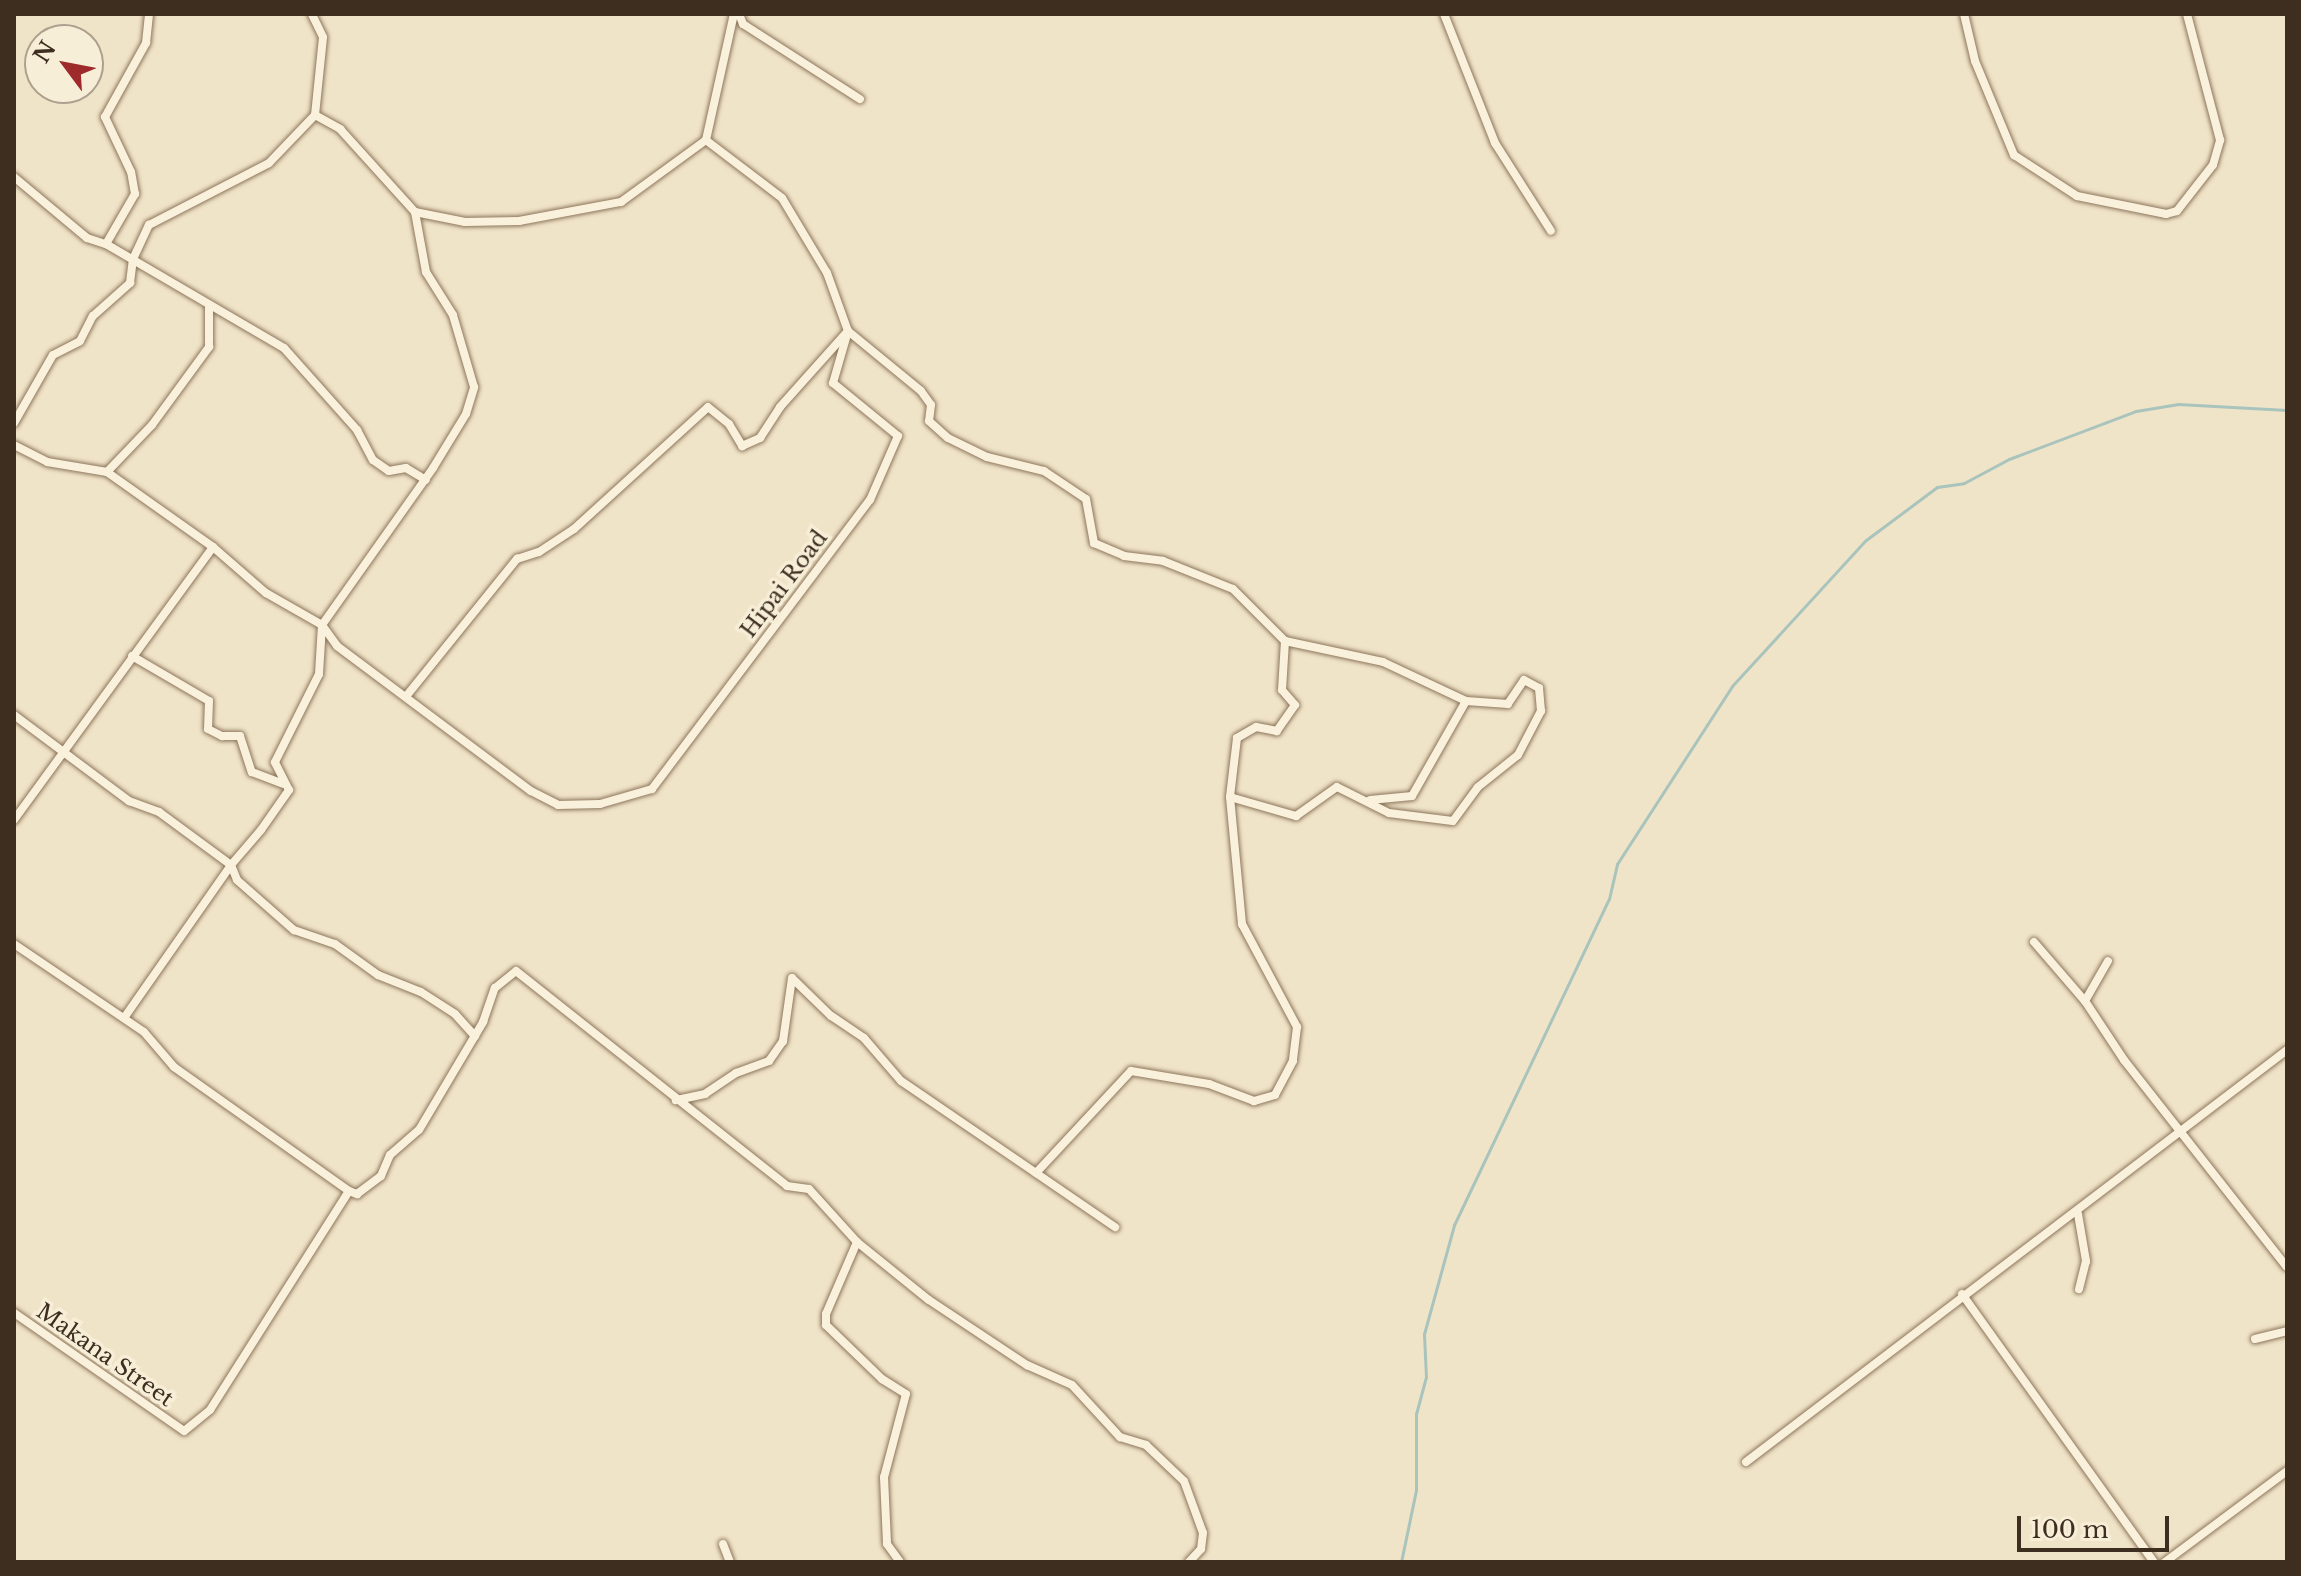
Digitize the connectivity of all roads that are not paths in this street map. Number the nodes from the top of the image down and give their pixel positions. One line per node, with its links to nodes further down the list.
1 (149, 14): 13 (street)
2 (312, 14): 8 (street)
3 (736, 14): 7 (street); 9 (street)
4 (1444, 14): 12 (street)
5 (1964, 14): 6 (street)
6 (2187, 14)
7 (860, 99)
8 (315, 115): 11 (street); 14 (street)
9 (706, 140): 11 (street); 16 (street)
10 (14, 177): 13 (street)
11 (415, 212): 20 (street)
12 (1551, 231)
13 (106, 244): 14 (street)
14 (133, 259): 15 (street); 17 (street)
15 (209, 308): 19 (street); 20 (street)
16 (848, 331): 23 (street); 25 (street); 25 (street, Hipai Road)
17 (14, 423)
18 (14, 445): 19 (street)
19 (107, 472): 21 (street, Hipai Road)
20 (426, 480): 22 (street)
21 (213, 547): 22 (street, Hipai Road); 24 (street)
22 (322, 625): 25 (street, Hipai Road); 29 (street)
23 (1285, 641): 26 (street); 30 (street)
24 (132, 656): 28 (street); 29 (street)
25 (408, 694)
26 (1466, 701): 31 (street); 31 (street)
27 (14, 715): 28 (street)
28 (63, 748): 32 (street); 33 (street)
29 (284, 784): 33 (street)
30 (1230, 797): 31 (street); 43 (street)
31 (1370, 800)
32 (14, 820)
33 (231, 865): 38 (street); 39 (street)
34 (2034, 942): 37 (street)
35 (14, 944): 38 (street)
36 (2108, 961): 37 (street)
37 (2085, 1001): 42 (street)
38 (124, 1018): 44 (street)
39 (475, 1036): 41 (street); 44 (street)
40 (2287, 1050): 42 (street)
41 (676, 1100): 43 (street); 47 (street)
42 (2179, 1128): 45 (street); 48 (street)
43 (1036, 1173): 46 (street)
44 (349, 1191): 51 (street, Makana Street)
45 (2078, 1214): 49 (street); 50 (street)
46 (1115, 1227)
47 (857, 1242): 58 (street); 59 (street)
48 (2287, 1267)
49 (2079, 1289)
50 (1962, 1294): 54 (street); 60 (street)
51 (14, 1313)
52 (2287, 1331): 53 (street)
53 (2255, 1339)
54 (1746, 1462)
55 (2287, 1471): 61 (street)
56 (723, 1544): 57 (street)
57 (730, 1562)
58 (900, 1562)
59 (1189, 1562)
60 (2154, 1562)
61 (2165, 1562)

